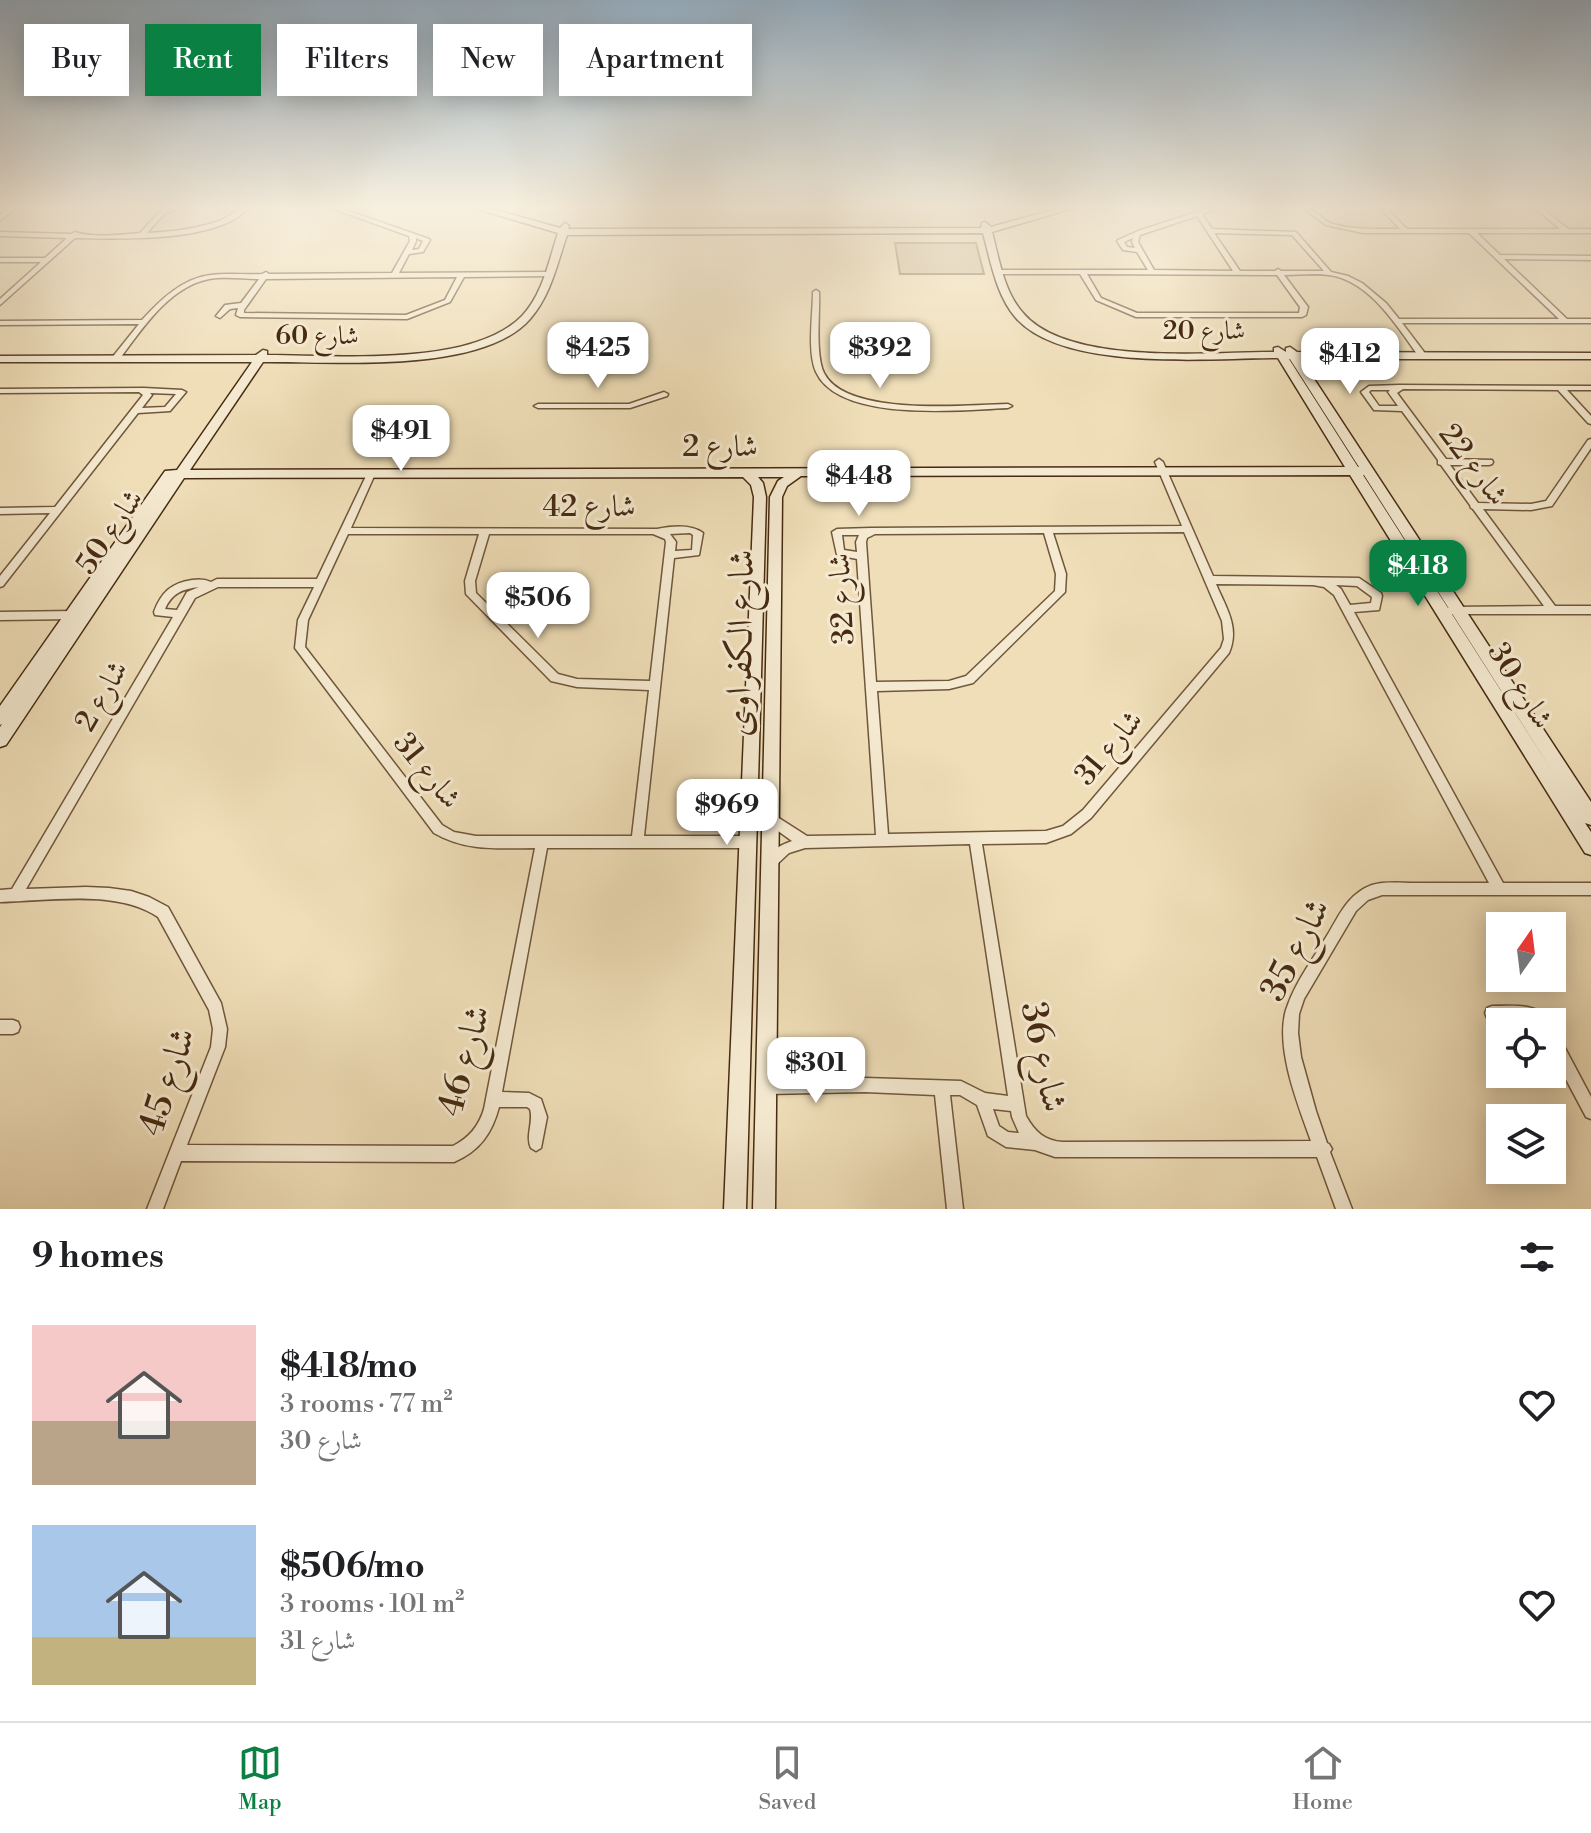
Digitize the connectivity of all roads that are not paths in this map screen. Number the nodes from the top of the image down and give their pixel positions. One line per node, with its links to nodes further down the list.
1 (41, 264): 22 (street)
2 (400, 264): 18 (street)
3 (547, 264): 20 (street, شارع 60)
4 (549, 264): 20 (street, شارع 60)
5 (1000, 264): 12 (street, شارع 20)
6 (1002, 264): 12 (street, شارع 20)
7 (1148, 264): 14 (street)
8 (1232, 264): 15 (street)
9 (1322, 264): 16 (street)
10 (1507, 264): 26 (street)
11 (1278, 271): 13 (street); 15 (street); 16 (street)
12 (1004, 272): 13 (street); 30 (street, شارع 20)
13 (1082, 272): 14 (street)
14 (1152, 272): 15 (street)
15 (1237, 272)
16 (1329, 273): 25 (street)
17 (266, 274): 18 (street); 23 (street); 28 (street)
18 (395, 274): 19 (street)
19 (462, 274): 20 (street); 23 (street)
20 (544, 274): 35 (street, شارع 60)
21 (816, 292): 43 (street)
22 (0, 303)
23 (243, 305): 24 (street)
24 (220, 316)
25 (1396, 321): 26 (street); 31 (street)
26 (1565, 321): 27 (street)
27 (1591, 321)
28 (145, 322): 29 (street); 34 (street)
29 (0, 323)
30 (1286, 353): 31 (street, شارع 20); 50 (street, شارع 30)
31 (1421, 353): 32 (street, شارع 20)
32 (1591, 353)
33 (0, 356): 34 (street, شارع 60)
34 (117, 356): 35 (street, شارع 60)
35 (256, 356): 54 (street, شارع 50)
36 (1401, 387): 37 (street, شارع 22); 44 (street, شارع 22); 44 (street)
37 (1560, 388): 38 (street, شارع 22); 46 (street)
38 (1591, 388)
39 (141, 390): 40 (street); 45 (street); 45 (street)
40 (0, 391)
41 (664, 394): 42 (street, شارع 2)
42 (538, 406)
43 (1008, 406)
44 (1402, 409): 48 (street, شارع 22)
45 (136, 411): 60 (street)
46 (1591, 421)
47 (1591, 442): 59 (street)
48 (1441, 462): 49 (street); 59 (street, شارع 22)
49 (1489, 462)
50 (1358, 466): 51 (street, شارع 2); 78 (street, شارع 30)
51 (1161, 467): 53 (street, شارع 2); 63 (street, شارع 31)
52 (621, 468): 53 (street, شارع 2); 55 (street, شارع 2); 57 (street, شارع 2)
53 (920, 468): 56 (street, شارع 2)
54 (178, 470): 55 (street, شارع 2); 80 (street, شارع 50)
55 (373, 470): 64 (street, شارع 31)
56 (799, 472): 57 (street, شارع 2); 58 (street)
57 (746, 473): 58 (street)
58 (768, 492): 89 (street, شارع الكفراوى); 94 (street, شارع الكفراوى)
59 (1474, 506): 76 (street, شارع 22)
60 (58, 510): 61 (street); 72 (street)
61 (0, 511)
62 (1047, 529): 63 (street, شارع 32); 67 (street, شارع 32); 83 (street)
63 (1187, 529): 70 (street, شارع 31)
64 (344, 531): 65 (street, شارع 42); 74 (street, شارع 31)
65 (485, 531): 66 (street, شارع 42); 82 (street)
66 (654, 531): 68 (street, شارع 42); 68 (street)
67 (874, 531): 69 (street, شارع 32); 69 (street)
68 (669, 555): 82 (street)
69 (862, 556): 83 (street, شارع 32)
70 (1210, 580): 71 (street); 90 (street, شارع 31)
71 (1313, 581): 75 (street); 75 (street)
72 (0, 583)
73 (217, 583): 74 (street); 79 (street, شارع 2); 79 (street)
74 (320, 583): 92 (street, شارع 31)
75 (1347, 609): 98 (street)
76 (1552, 610): 77 (street); 78 (street)
77 (1591, 610)
78 (1450, 611): 86 (street, شارع 30); 87 (street, شارع 30)
79 (179, 614): 100 (street, شارع 2)
80 (78, 615): 81 (street); 84 (street, شارع 50); 85 (street, شارع 50)
81 (0, 616)
82 (655, 686): 93 (street)
83 (871, 687): 91 (street, شارع 32)
84 (0, 718)
85 (0, 740)
86 (1561, 800): 87 (street); 96 (street, شارع 30)
87 (1585, 800): 88 (street, شارع 30)
88 (1591, 817)
89 (770, 818): 95 (street); 97 (street, شارع الكفراوى)
90 (975, 839): 91 (street, شارع 31); 106 (street, شارع 36)
91 (882, 840): 95 (street, شارع 31)
92 (542, 842): 93 (street, شارع 31); 104 (street, شارع 46)
93 (637, 842): 94 (street, شارع 31)
94 (748, 842): 113 (street, شارع الكفراوى)
95 (805, 842): 97 (street, شارع 31)
96 (1591, 847)
97 (769, 864): 102 (street, شارع الكفراوى)
98 (1499, 889): 99 (street, شارع 35); 110 (street, شارع 35)
99 (1591, 889)
100 (8, 896): 111 (street, شارع 45)
101 (1566, 1065): 107 (street)
102 (766, 1087): 103 (street); 114 (street, شارع الكفراوى)
103 (942, 1088): 105 (street); 115 (street)
104 (493, 1099): 109 (street); 111 (street, شارع 46)
105 (983, 1100): 106 (street); 108 (street)
106 (1016, 1104): 108 (street, شارع 36)
107 (1591, 1112)
108 (1037, 1142): 110 (street, شارع 36)
109 (536, 1143)
110 (1324, 1149): 116 (street, شارع 35)
111 (177, 1153): 112 (street, شارع 45)
112 (155, 1209)
113 (735, 1209)
114 (764, 1209)
115 (955, 1209)
116 (1344, 1209)

